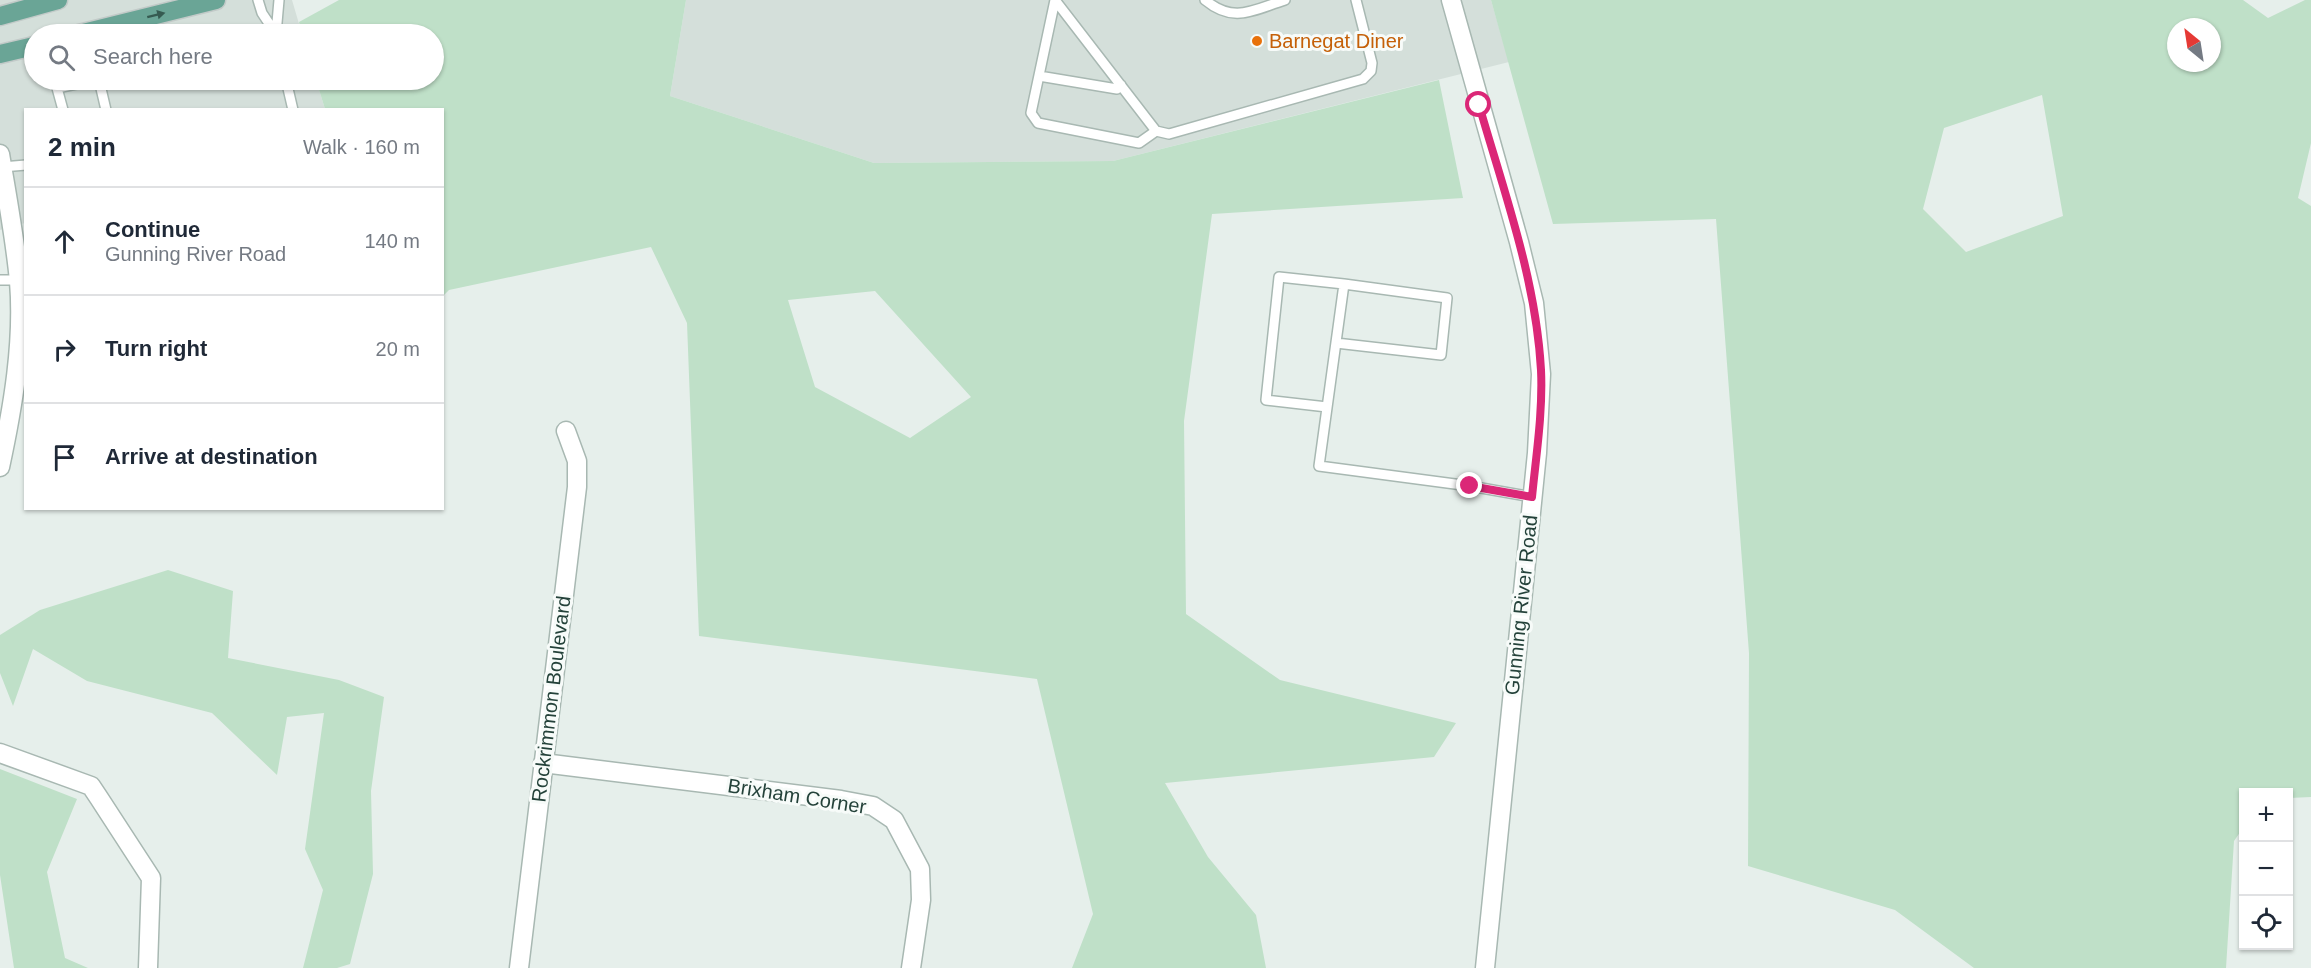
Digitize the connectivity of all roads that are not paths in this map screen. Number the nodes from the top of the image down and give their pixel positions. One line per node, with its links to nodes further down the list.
1 (58, 0): 10 (main road)
2 (216, 0): 11 (main road, one-way to 2)
3 (258, 0): 12 (lane)
4 (279, 0): 13 (lane)
5 (1055, 0): 16 (lane); 17 (lane)
6 (1204, 0): 7 (lane)
7 (1285, 0)
8 (1356, 0): 24 (lane)
9 (1451, 0): 34 (street, Gunning River Road)
10 (0, 16)
11 (119, 24)
12 (269, 24)
13 (276, 24)
14 (24, 48): 15 (main road)
15 (0, 54)
16 (1039, 76): 17 (lane); 24 (lane)
17 (1121, 85): 24 (lane)
18 (58, 90): 21 (lane)
19 (101, 90): 22 (lane)
20 (288, 90): 23 (lane)
21 (62, 108)
22 (105, 108)
23 (293, 108)
24 (1156, 131)
25 (1, 161): 26 (lane); 28 (street)
26 (24, 165)
27 (0, 280): 28 (lane)
28 (19, 280): 33 (street)
29 (1344, 284): 30 (lane); 30 (lane); 31 (lane)
30 (1336, 343): 31 (lane)
31 (1327, 407): 34 (lane)
32 (566, 431): 36 (street, Rockrimmon Boulevard)
33 (0, 467)
34 (1532, 497): 40 (street, Gunning River Road)
35 (0, 753): 37 (street)
36 (543, 763): 38 (street, Rockrimmon Boulevard); 39 (street, Brixham Corner)
37 (148, 968)
38 (519, 968)
39 (911, 968)
40 (1485, 968)

